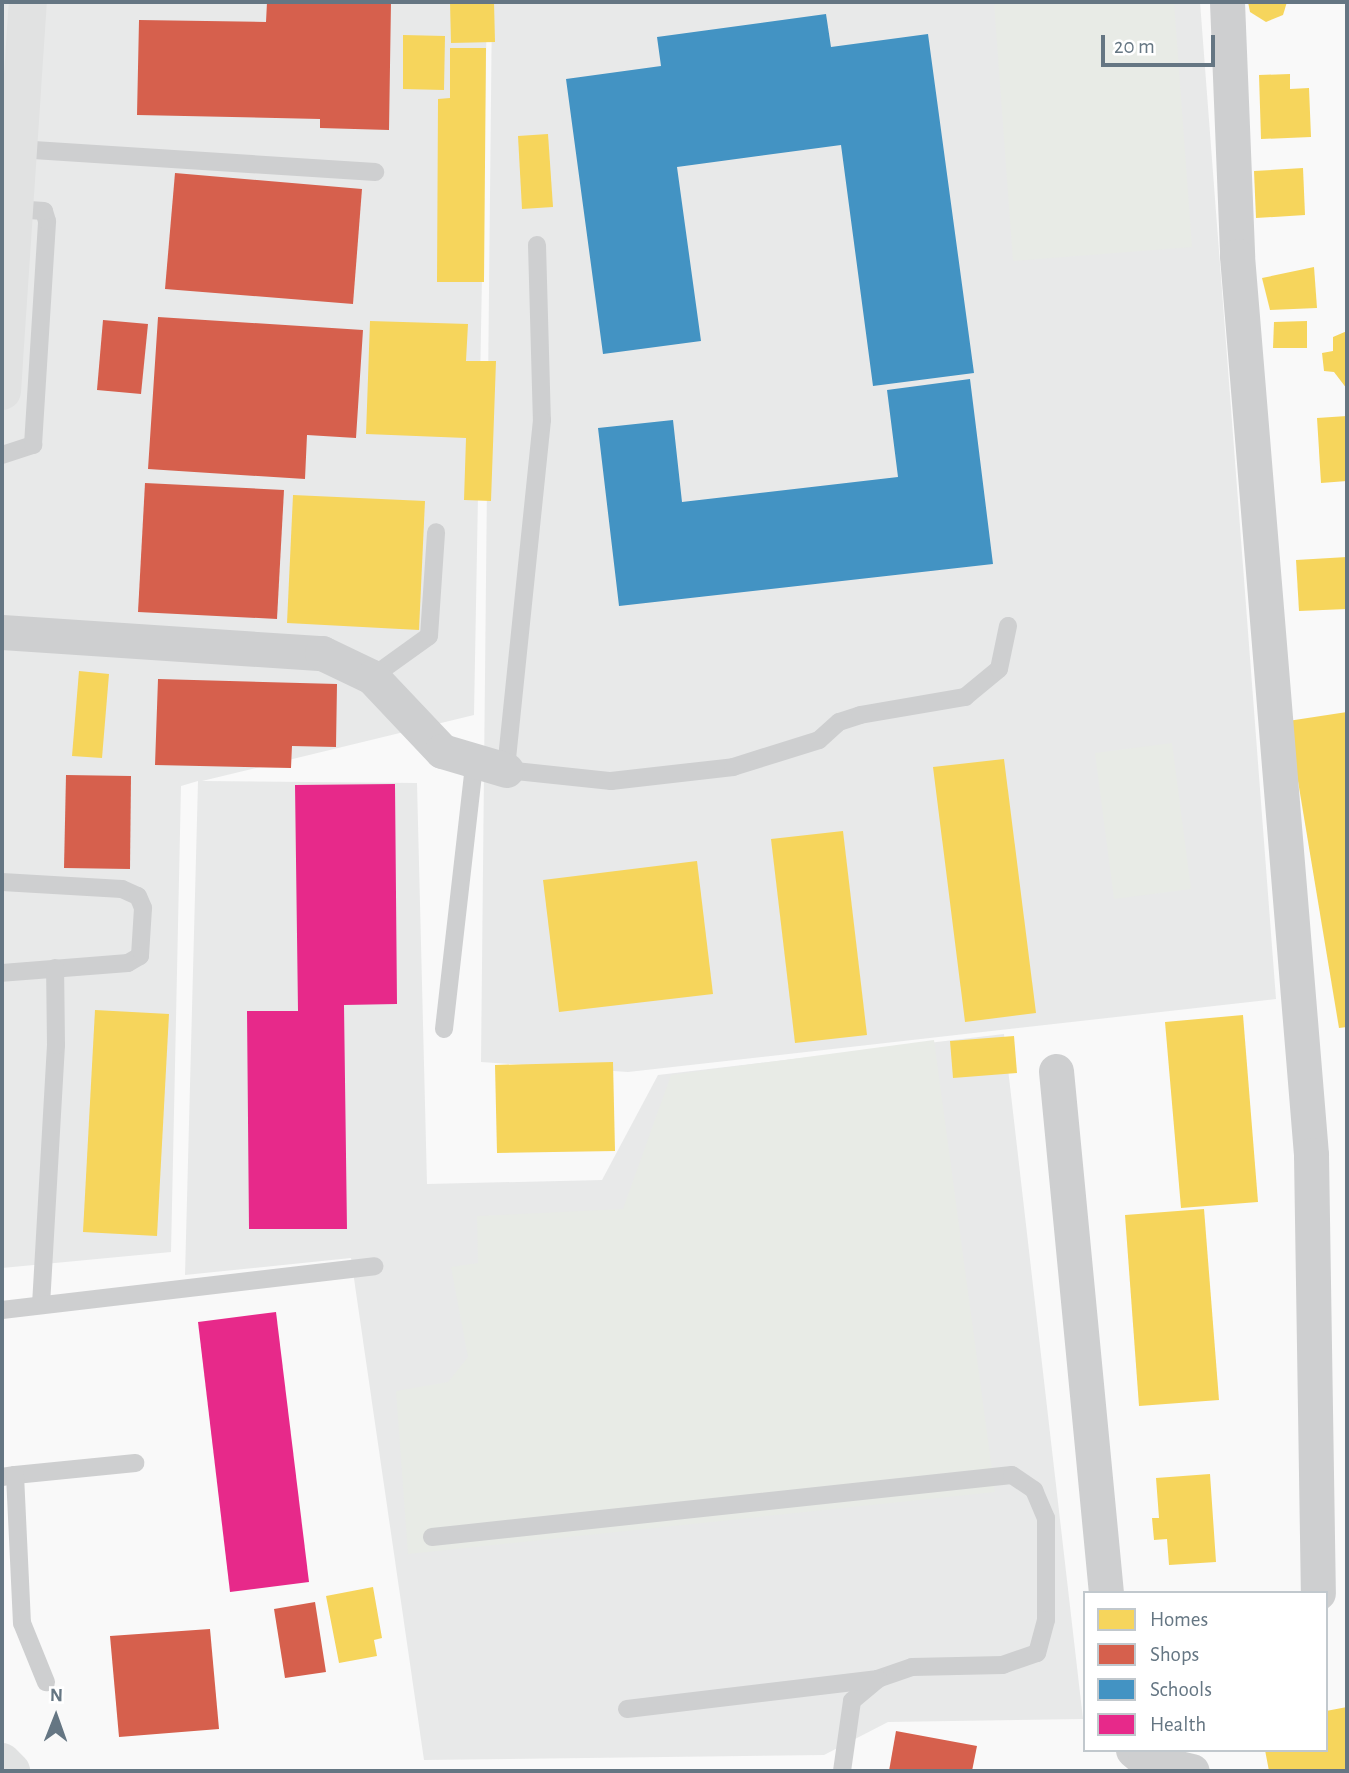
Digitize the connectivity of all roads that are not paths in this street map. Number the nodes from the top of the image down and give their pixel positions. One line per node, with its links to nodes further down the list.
1 (28, 2): 3 (main road)
2 (1227, 2): 27 (street)
3 (18, 149): 4 (lane); 5 (main road)
4 (375, 172)
5 (14, 209): 7 (main road); 9 (lane)
6 (537, 245): 14 (lane)
7 (7, 246): 8 (main road)
8 (2, 391)
9 (2, 455)
10 (436, 532): 13 (lane)
11 (1008, 626): 14 (lane)
12 (2, 632): 13 (street)
13 (372, 677): 14 (street)
14 (490, 767): 18 (lane)
15 (2, 882): 16 (lane)
16 (55, 968): 17 (lane); 21 (lane)
17 (2, 973)
18 (444, 1029)
19 (1056, 1071): 26 (street)
20 (374, 1266): 21 (lane)
21 (41, 1305): 22 (lane)
22 (2, 1310)
23 (135, 1463): 24 (lane)
24 (8, 1476): 29 (lane)
25 (432, 1537): 28 (lane)
26 (1106, 1591)
27 (1318, 1591)
28 (878, 1679): 30 (lane); 35 (lane)
29 (46, 1682)
30 (627, 1709)
31 (1135, 1752): 36 (street)
32 (1211, 1752): 36 (street)
33 (2, 1762): 34 (main road)
34 (11, 1771)
35 (842, 1771)
36 (1192, 1771)

